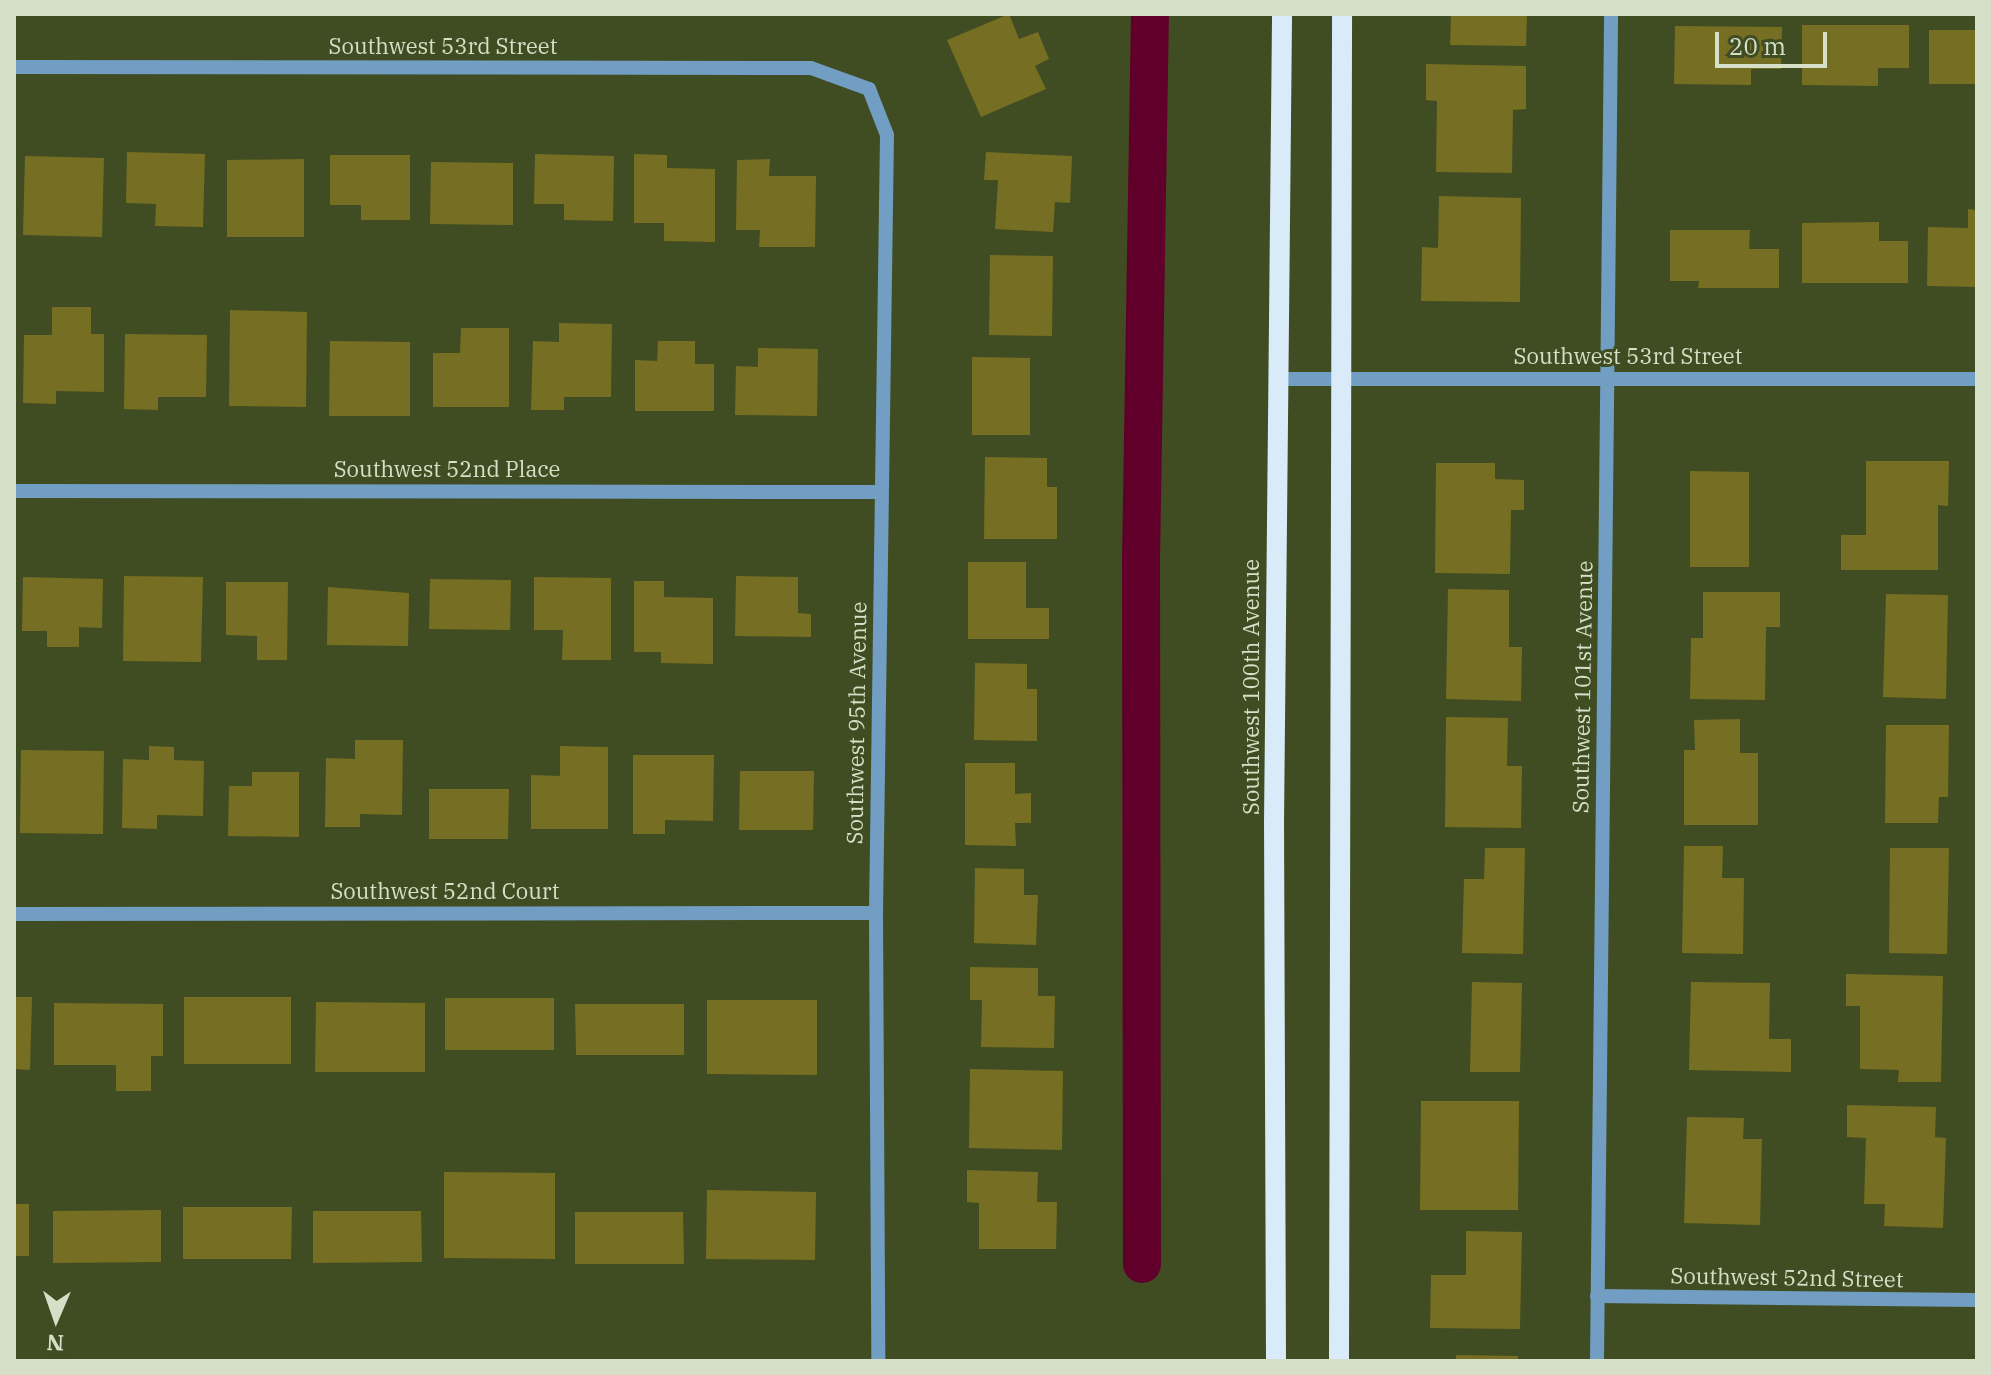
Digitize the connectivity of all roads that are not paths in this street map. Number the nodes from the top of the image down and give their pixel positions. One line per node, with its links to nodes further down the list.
1 (1282, 14): 8 (main road, Southwest 100th Avenue)
2 (1342, 14): 7 (main road)
3 (1611, 14): 6 (street, Southwest 101st Avenue)
4 (14, 67): 5 (street, Southwest 53rd Street)
5 (869, 89): 11 (street, Southwest 95th Avenue)
6 (1607, 377): 7 (street, Southwest 53rd Street); 9 (street, Southwest 53rd Street); 14 (street, Southwest 101st Avenue)
7 (1344, 378): 8 (street, Southwest 53rd Street); 18 (main road)
8 (1278, 379): 17 (main road, Southwest 100th Avenue)
9 (1977, 379)
10 (14, 491): 11 (street, Southwest 52nd Place)
11 (880, 492): 12 (street, Southwest 95th Avenue)
12 (876, 913): 13 (street, Southwest 52nd Court); 16 (street, Southwest 95th Avenue)
13 (14, 914)
14 (1597, 1296): 15 (street, Southwest 52nd Street); 19 (street, Southwest 101st Avenue)
15 (1977, 1300)
16 (878, 1361)
17 (1276, 1361)
18 (1339, 1361)
19 (1597, 1361)

